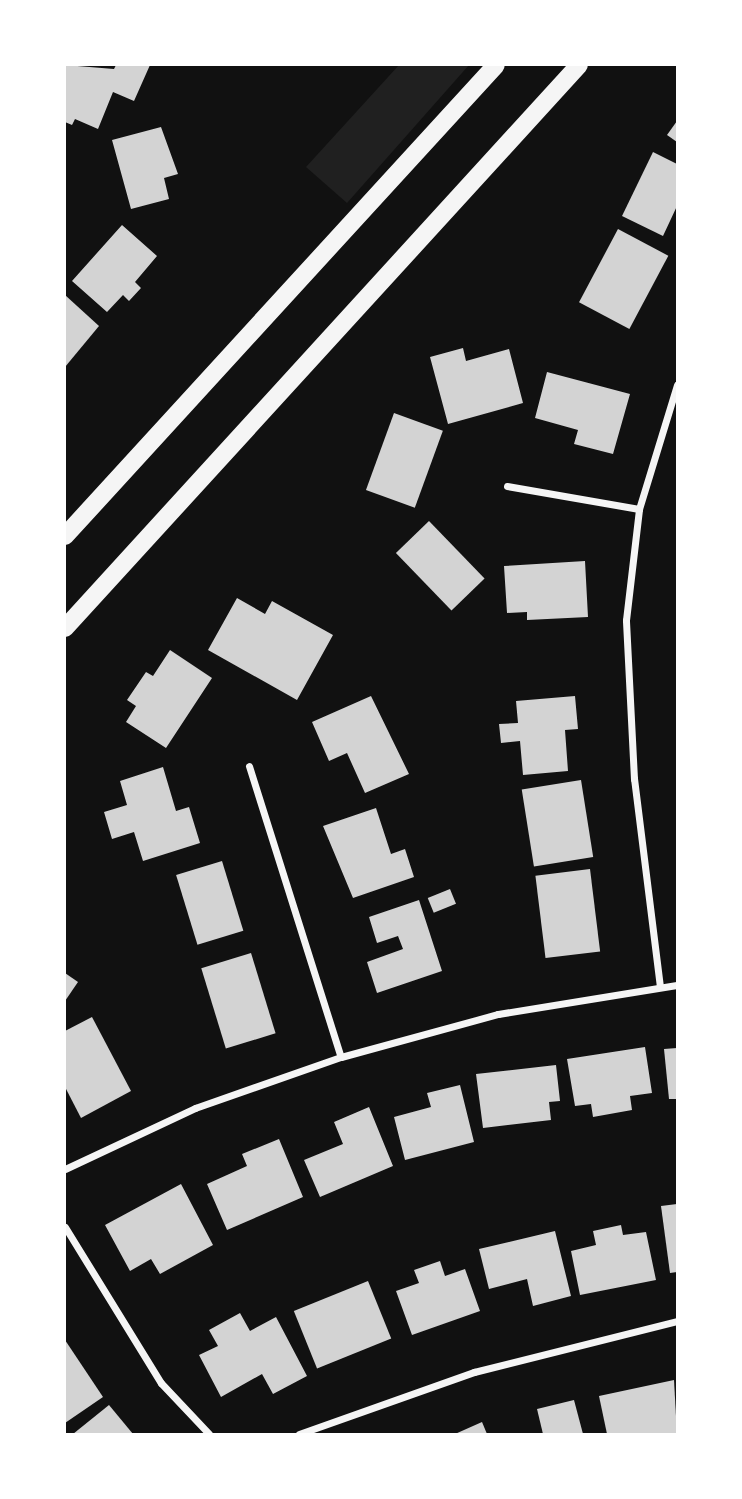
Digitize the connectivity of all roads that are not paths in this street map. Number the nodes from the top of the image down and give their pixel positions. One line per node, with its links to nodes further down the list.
1 (496, 65): 6 (main road)
2 (579, 65): 7 (main road)
3 (677, 385): 5 (street)
4 (508, 486): 5 (street)
5 (639, 509): 10 (street)
6 (65, 536)
7 (65, 628)
8 (249, 766): 11 (street)
9 (677, 985): 10 (street)
10 (660, 987): 11 (street)
11 (341, 1057): 12 (street)
12 (65, 1169)
13 (65, 1227): 15 (street)
14 (677, 1321): 16 (street)
15 (209, 1434)
16 (299, 1434)

